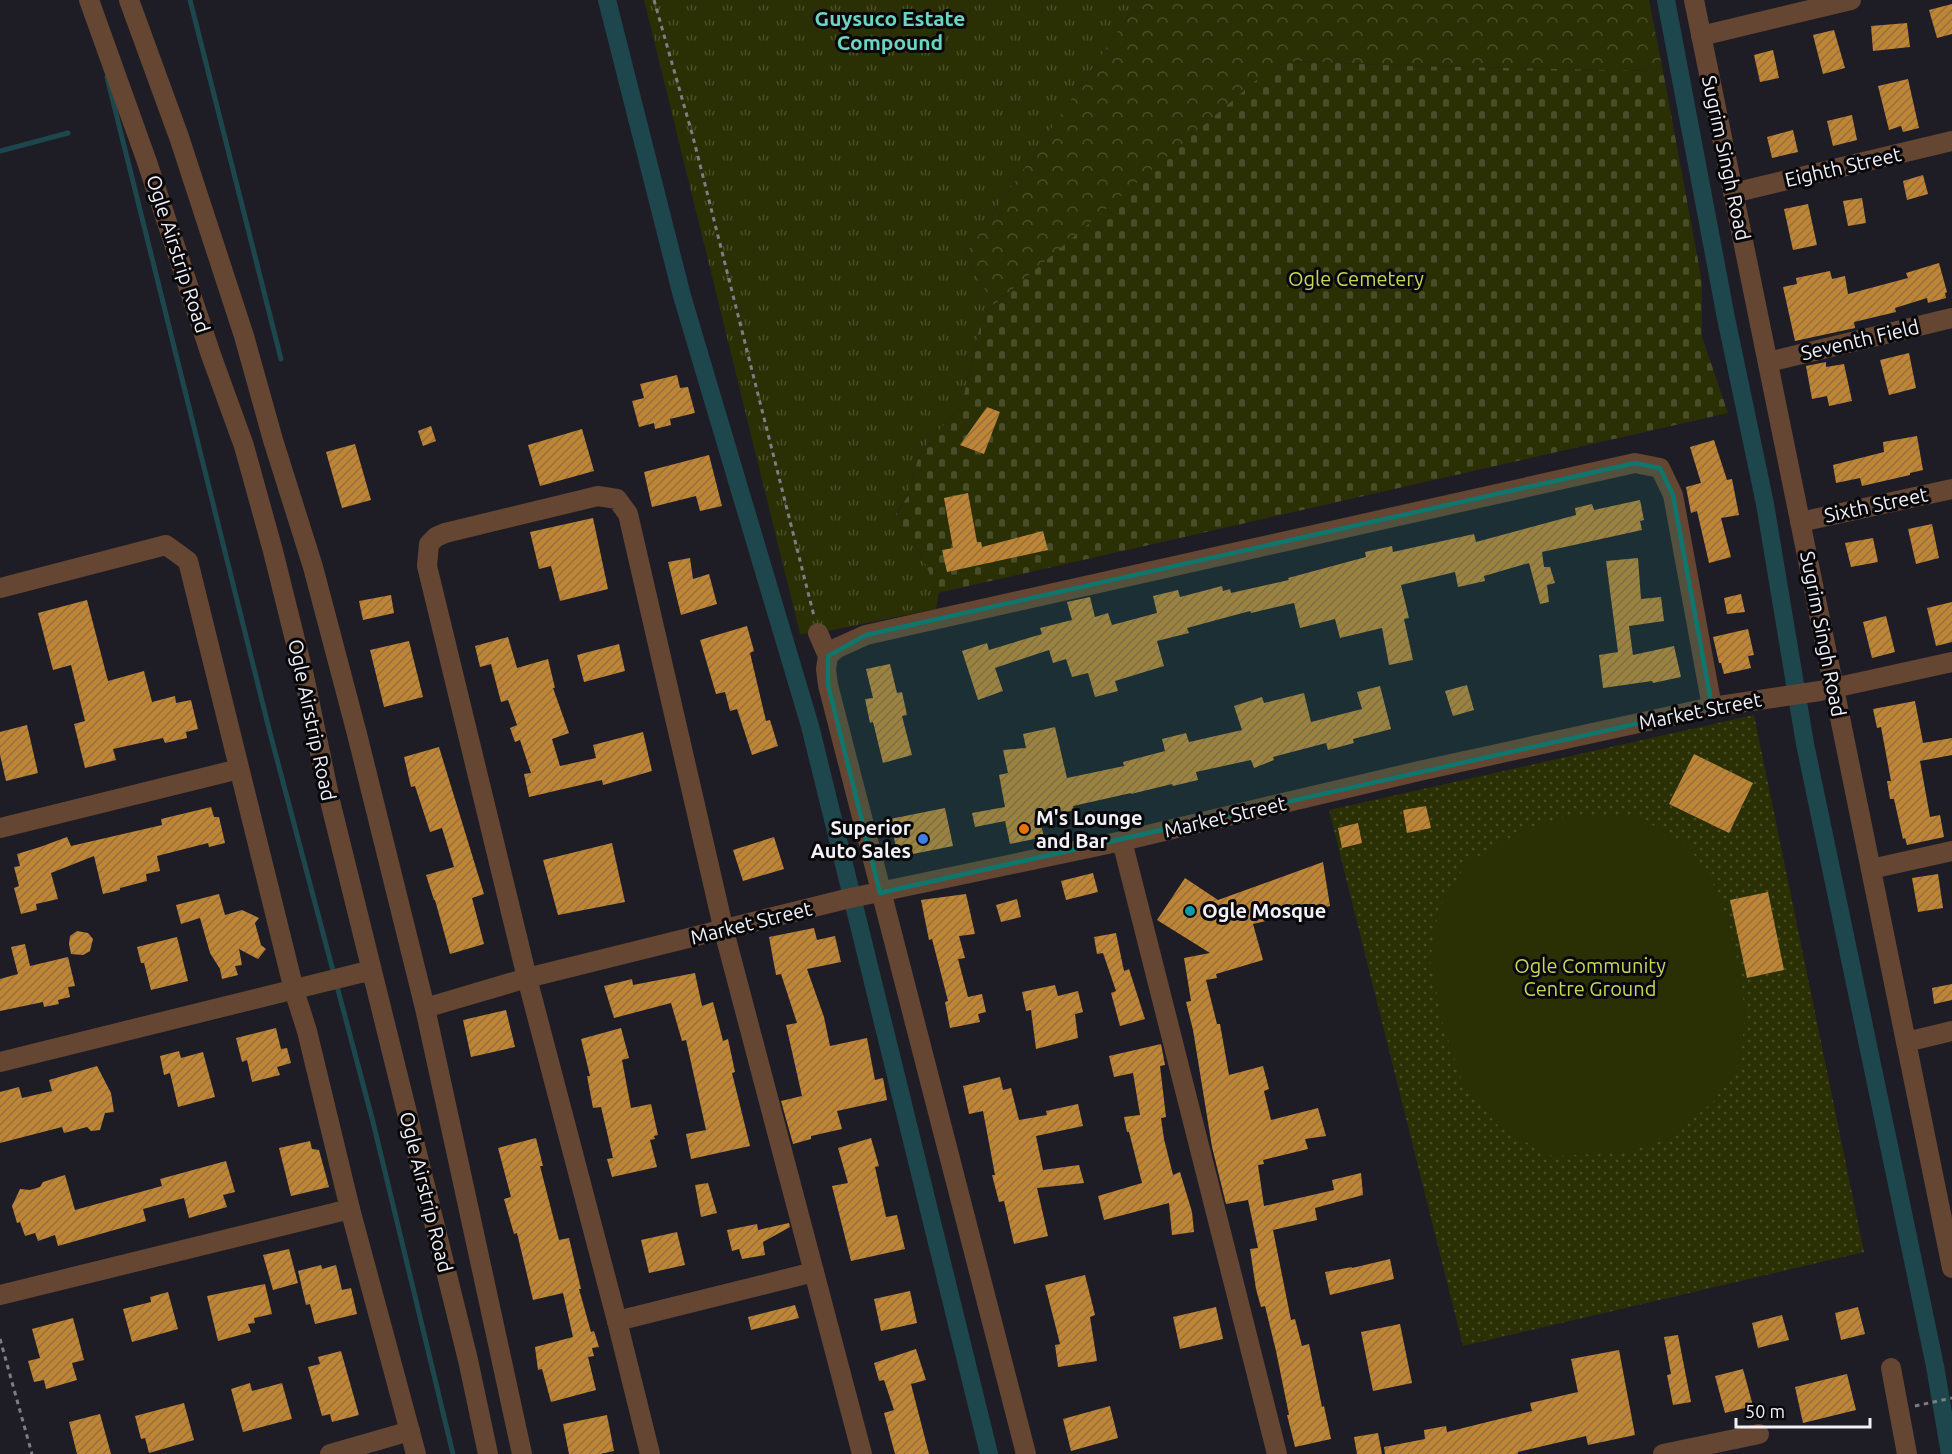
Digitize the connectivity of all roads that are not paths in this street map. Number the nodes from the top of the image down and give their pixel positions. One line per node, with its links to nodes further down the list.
1 (89, 0): 25 (street, Ogle Airstrip Road)
2 (129, 0): 28 (street, Ogle Airstrip Road)
3 (1694, 0): 5 (street, Sugrim Singh Road)
4 (1851, 0): 5 (street)
5 (1701, 36): 7 (street, Sugrim Singh Road)
6 (1952, 141): 7 (street, Eighth Street)
7 (1733, 193): 9 (street, Sugrim Singh Road)
8 (1952, 318): 9 (street, Seventh Field)
9 (1768, 362): 11 (street, Sugrim Singh Road)
10 (1952, 489): 11 (street, Sixth Street)
11 (1800, 522): 16 (street, Sugrim Singh Road)
12 (0, 588): 18 (street)
13 (818, 633): 14 (street)
14 (828, 656): 17 (street); 23 (street)
15 (1952, 662): 16 (street, Market Street)
16 (1827, 689): 17 (street, Market Street); 22 (street, Sugrim Singh Road)
17 (1712, 707): 20 (street, Market Street)
18 (239, 769): 19 (street); 27 (street)
19 (0, 828)
20 (1122, 841): 23 (street, Market Street); 48 (street)
21 (1952, 851): 22 (street)
22 (1871, 869): 30 (street, Sugrim Singh Road)
23 (875, 894): 24 (street, Market Street); 47 (street)
24 (724, 931): 26 (street, Market Street); 26 (street); 35 (street)
25 (366, 973): 27 (street); 43 (street, Ogle Airstrip Road)
26 (527, 978): 28 (street, Market Street); 37 (street)
27 (294, 990): 31 (street); 32 (street)
28 (425, 1008): 44 (street, Ogle Airstrip Road)
29 (1952, 1031): 30 (street)
30 (1906, 1042): 33 (street, Sugrim Singh Road)
31 (0, 1062)
32 (350, 1209): 36 (street); 39 (street)
33 (1947, 1215): 34 (street, Sugrim Singh Road)
34 (1952, 1268)
35 (814, 1272): 37 (street); 46 (street)
36 (0, 1295)
37 (617, 1321): 45 (street)
38 (1891, 1368): 50 (street)
39 (411, 1431): 41 (street); 42 (street)
40 (1760, 1434): 49 (street)
41 (330, 1454)
42 (416, 1454)
43 (488, 1454)
44 (522, 1454)
45 (650, 1454)
46 (862, 1454)
47 (1026, 1454)
48 (1277, 1454)
49 (1663, 1454)
50 (1907, 1454)

